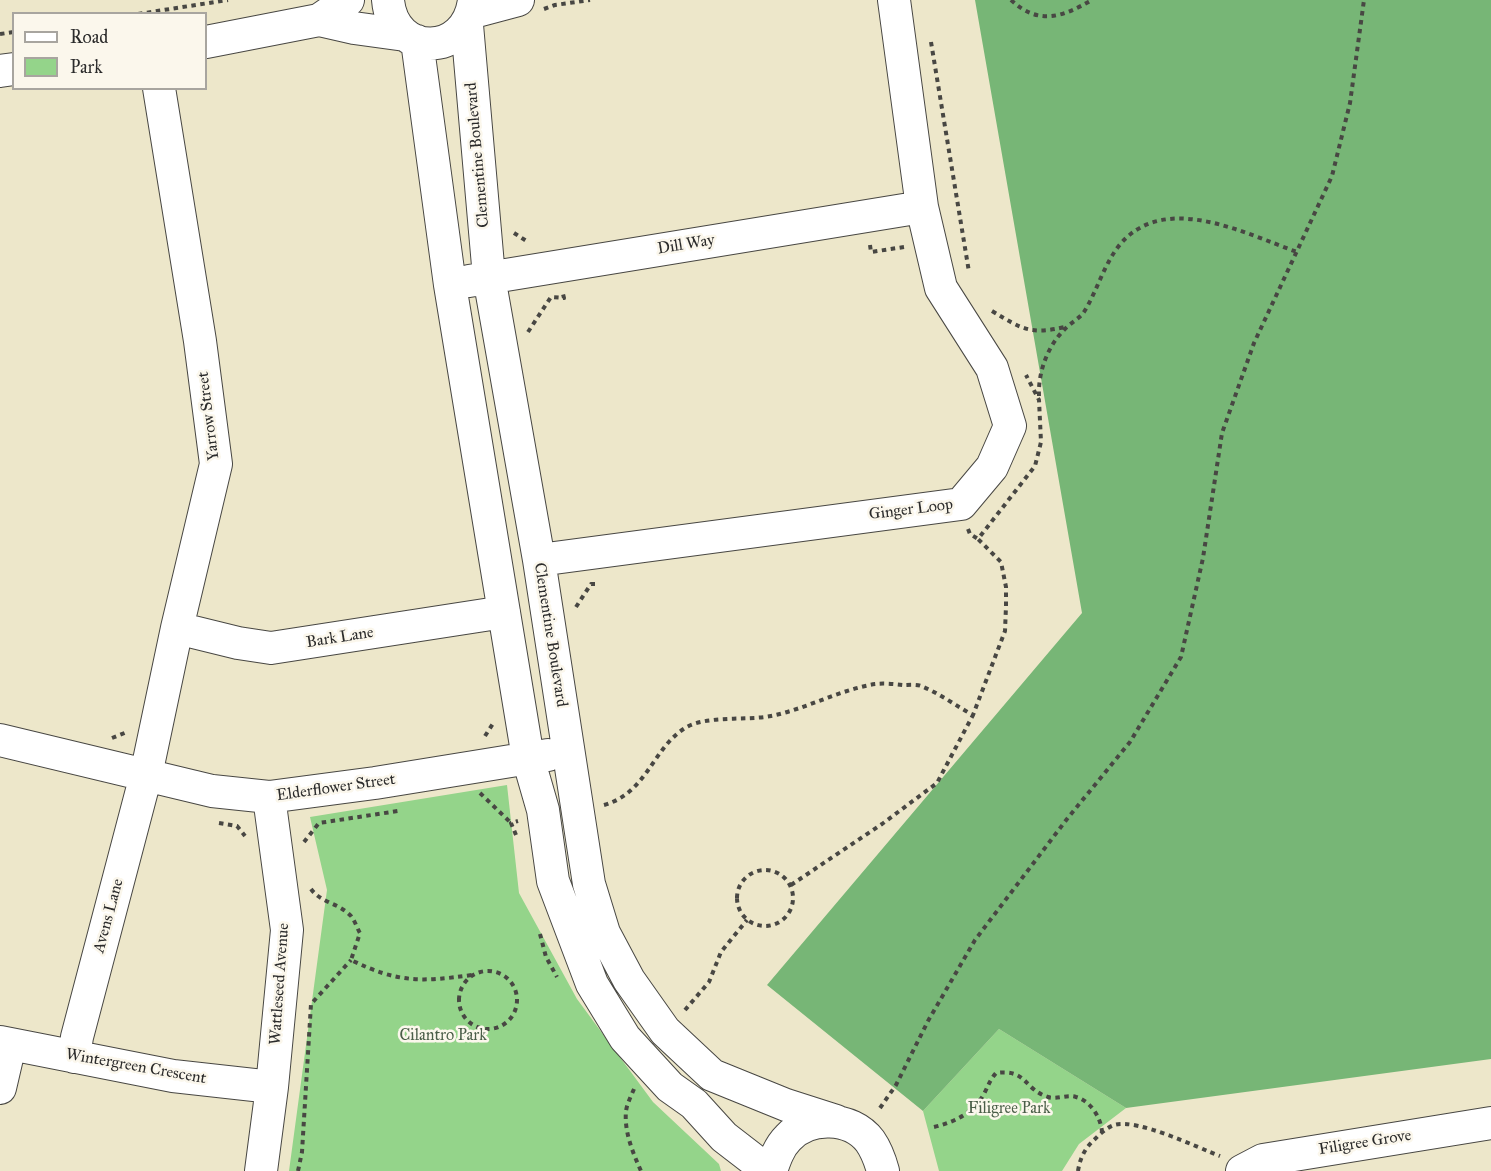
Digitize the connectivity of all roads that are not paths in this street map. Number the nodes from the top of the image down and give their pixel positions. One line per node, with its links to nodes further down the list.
1 (348, 0): 6 (street)
2 (388, 0): 7 (street)
3 (894, 0): 10 (street, Ginger Loop)
4 (527, 6): 5 (street)
5 (471, 12): 7 (street); 11 (street, Clementine Boulevard)
6 (319, 21): 7 (street); 8 (street)
7 (411, 38): 12 (street)
8 (207, 42)
9 (159, 90): 15 (street, Yarrow Street)
10 (922, 207): 11 (street, Dill Way); 13 (street, Ginger Loop)
11 (489, 278): 12 (street, Dill Way); 13 (street, Clementine Boulevard)
12 (450, 285): 14 (street)
13 (539, 560): 17 (street, Clementine Boulevard)
14 (504, 612): 15 (street, Bark Lane); 18 (street)
15 (177, 628): 19 (street, Yarrow Street)
16 (0, 740): 19 (street, Elderflower Street)
17 (568, 752): 18 (street, Elderflower Street); 25 (street, Clementine Boulevard)
18 (528, 758): 20 (street, Elderflower Street); 30 (street)
19 (146, 775): 20 (street, Elderflower Street); 22 (street, Avens Lane)
20 (269, 797): 23 (street, Wattleseed Avenue)
21 (5, 1043): 22 (street, Wintergreen Crescent); 24 (street)
22 (74, 1057): 23 (street, Wintergreen Crescent)
23 (272, 1087): 29 (street, Wattleseed Avenue)
24 (0, 1088)
25 (836, 1121): 28 (street, Clementine Boulevard); 30 (street)
26 (1491, 1123): 27 (street, Filigree Grove)
27 (1234, 1164)
28 (883, 1166)
29 (261, 1171)
30 (770, 1171)

